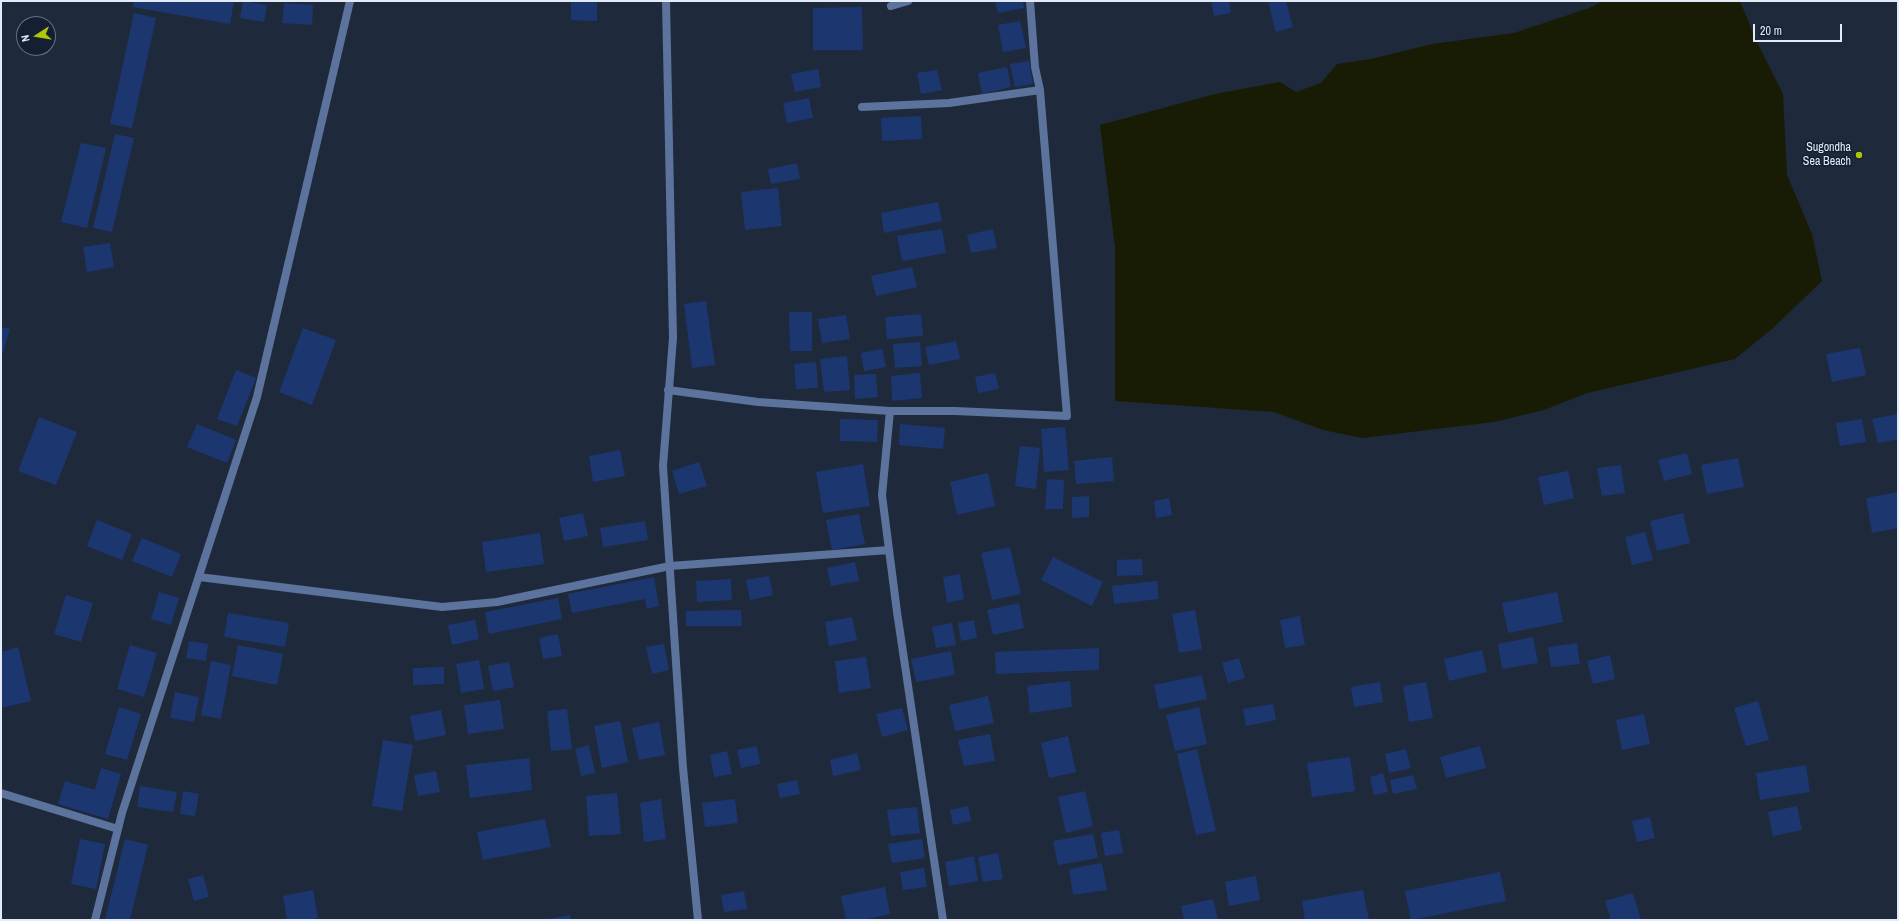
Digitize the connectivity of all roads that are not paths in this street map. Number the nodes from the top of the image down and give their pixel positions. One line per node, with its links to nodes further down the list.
1 (350, 1): 12 (street)
2 (666, 1): 8 (street)
3 (908, 1): 5 (street)
4 (1030, 1): 6 (street)
5 (891, 6)
6 (1040, 90): 7 (street); 9 (street)
7 (862, 107)
8 (668, 390): 9 (street); 11 (street)
9 (890, 411): 10 (street)
10 (889, 550): 11 (street); 17 (street)
11 (670, 566): 12 (street); 16 (street)
12 (199, 577): 14 (street)
13 (1, 792): 14 (street)
14 (118, 829): 15 (street)
15 (95, 920)
16 (698, 920)
17 (943, 920)

